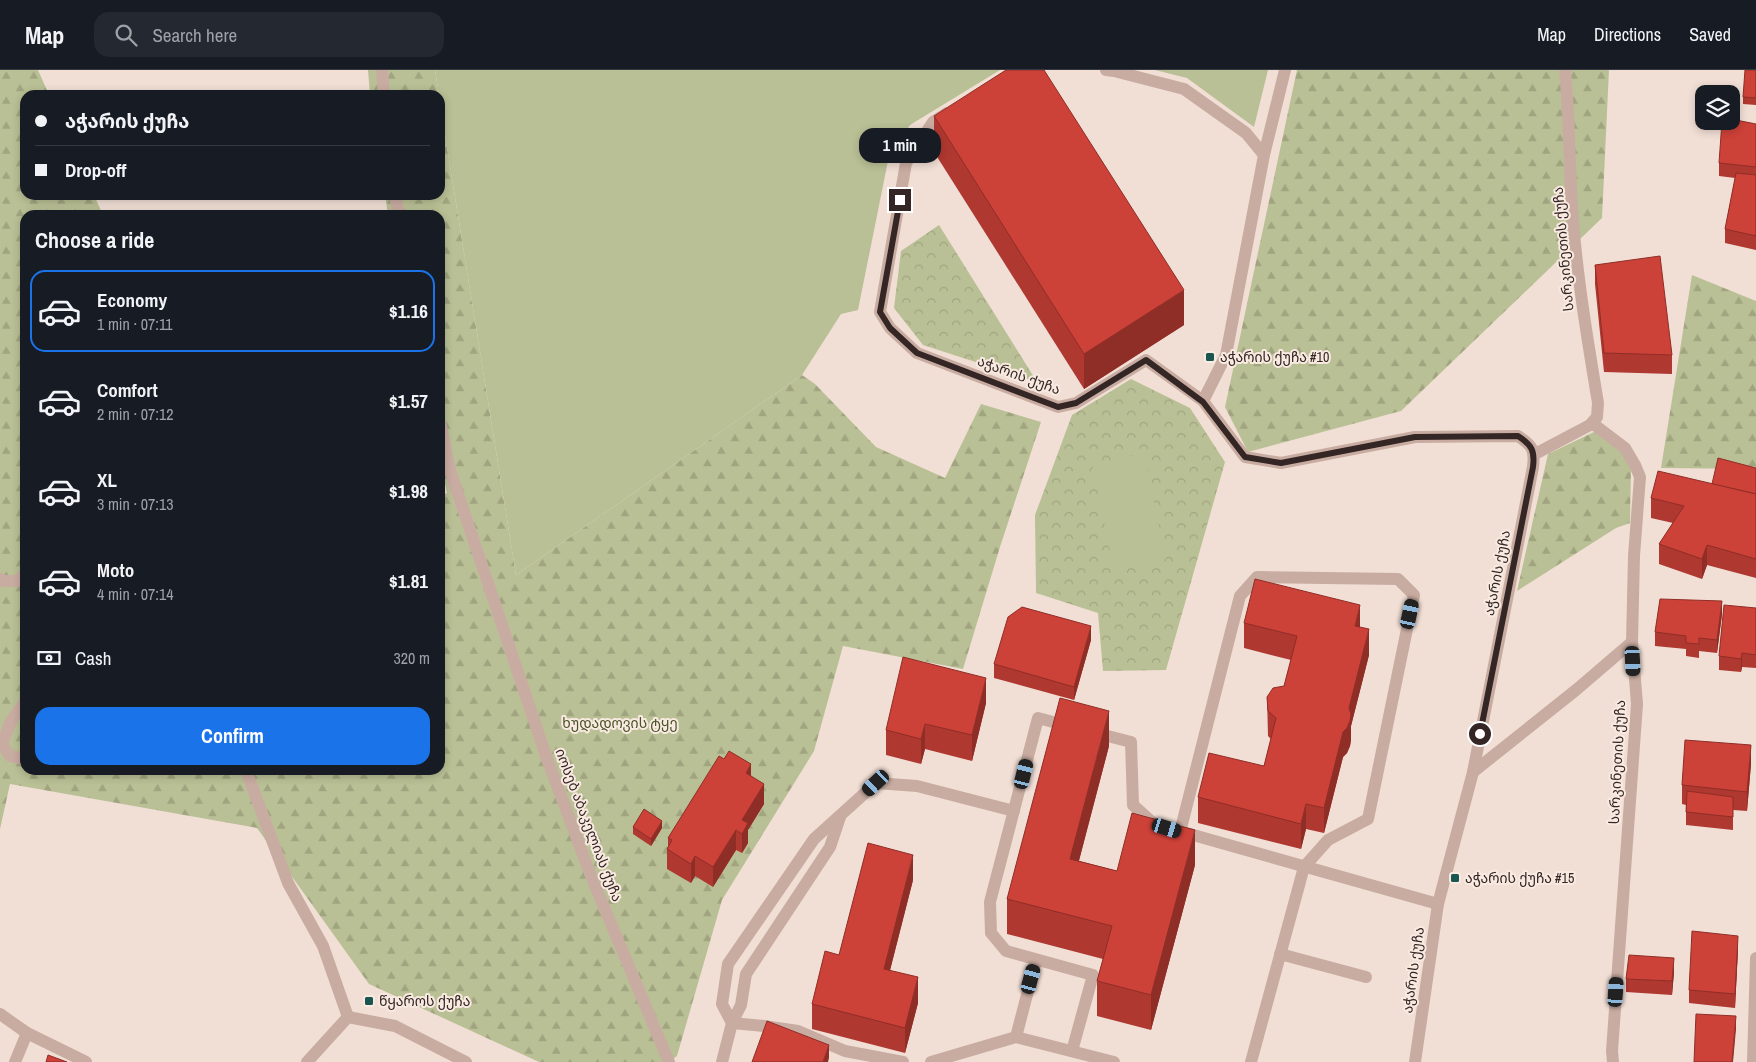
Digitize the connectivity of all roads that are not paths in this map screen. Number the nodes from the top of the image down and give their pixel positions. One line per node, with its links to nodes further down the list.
1 (382, 70): 5 (street)
2 (1106, 70): 7 (street)
3 (1285, 70): 7 (street)
4 (1565, 70): 9 (street, სარკინეთის ქუჩა)
5 (384, 90)
6 (957, 107): 8 (street, აჭარის ქუჩა)
7 (1264, 155): 8 (street)
8 (1203, 402): 11 (street, აჭარის ქუჩა)
9 (1592, 422): 11 (street); 14 (street, სარკინეთის ქუჩა)
10 (445, 446): 38 (street, იოსებ აბაკელიას ქუჩა)
11 (1535, 454): 17 (street, აჭარის ქუჩა)
12 (20, 578): 13 (street)
13 (0, 579)
14 (1632, 642): 17 (street); 45 (street, სარკინეთის ქუჩა)
15 (20, 709): 16 (street)
16 (20, 758)
17 (1473, 772): 23 (street, აჭარის ქუჩა)
18 (248, 775): 29 (street)
19 (1014, 811): 20 (street); 21 (street); 26 (street)
20 (841, 815): 30 (street); 30 (street)
21 (1180, 832): 22 (street); 22 (street)
22 (1304, 867): 23 (street); 24 (street)
23 (1438, 904): 44 (street, აჭარის ქუჩა)
24 (1280, 954): 27 (street); 43 (street)
25 (1756, 958): 46 (street)
26 (1036, 960): 32 (street); 33 (street)
27 (1366, 977)
28 (0, 1014): 31 (street)
29 (348, 1017): 36 (street); 37 (street)
30 (732, 1023): 39 (street); 40 (street)
31 (27, 1032): 34 (street); 35 (street)
32 (1016, 1037): 33 (street); 41 (street)
33 (1072, 1051): 42 (street)
34 (15, 1062)
35 (86, 1062)
36 (307, 1062)
37 (466, 1062)
38 (669, 1062)
39 (722, 1062)
40 (903, 1062)
41 (931, 1062)
42 (1114, 1062)
43 (1251, 1062)
44 (1415, 1062)
45 (1613, 1062)
46 (1753, 1062)

